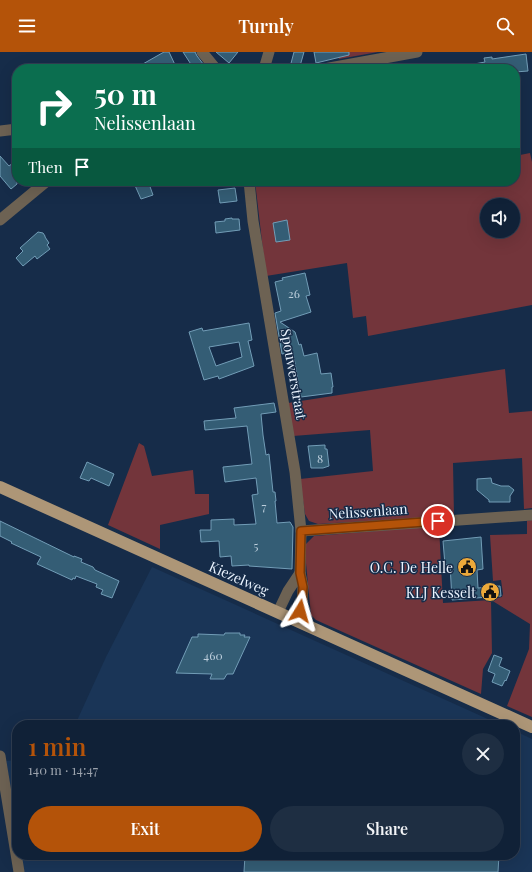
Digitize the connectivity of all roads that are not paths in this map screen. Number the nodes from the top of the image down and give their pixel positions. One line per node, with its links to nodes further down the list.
1 (202, 52): 4 (street)
2 (268, 52): 5 (street)
3 (417, 52): 6 (street)
4 (212, 64)
5 (265, 64)
6 (351, 64)
7 (12, 130): 8 (street)
8 (0, 131)
9 (41, 186): 11 (street)
10 (250, 186): 14 (street, Spouwerstraat)
11 (0, 220)
12 (0, 487): 16 (main road, Kiezelweg)
13 (532, 514): 14 (street, Nelissenlaan)
14 (301, 531): 15 (street, Spouwerstraat)
15 (300, 573): 16 (street); 17 (street, Spouwerstraat)
16 (278, 612): 17 (main road, Kiezelweg)
17 (298, 621): 18 (main road, Kiezelweg)
18 (519, 720)
19 (520, 721): 20 (main road, Kiezelweg)
20 (532, 726)
21 (0, 756): 22 (street)
22 (12, 829)
23 (17, 860): 24 (street)
24 (19, 872)

